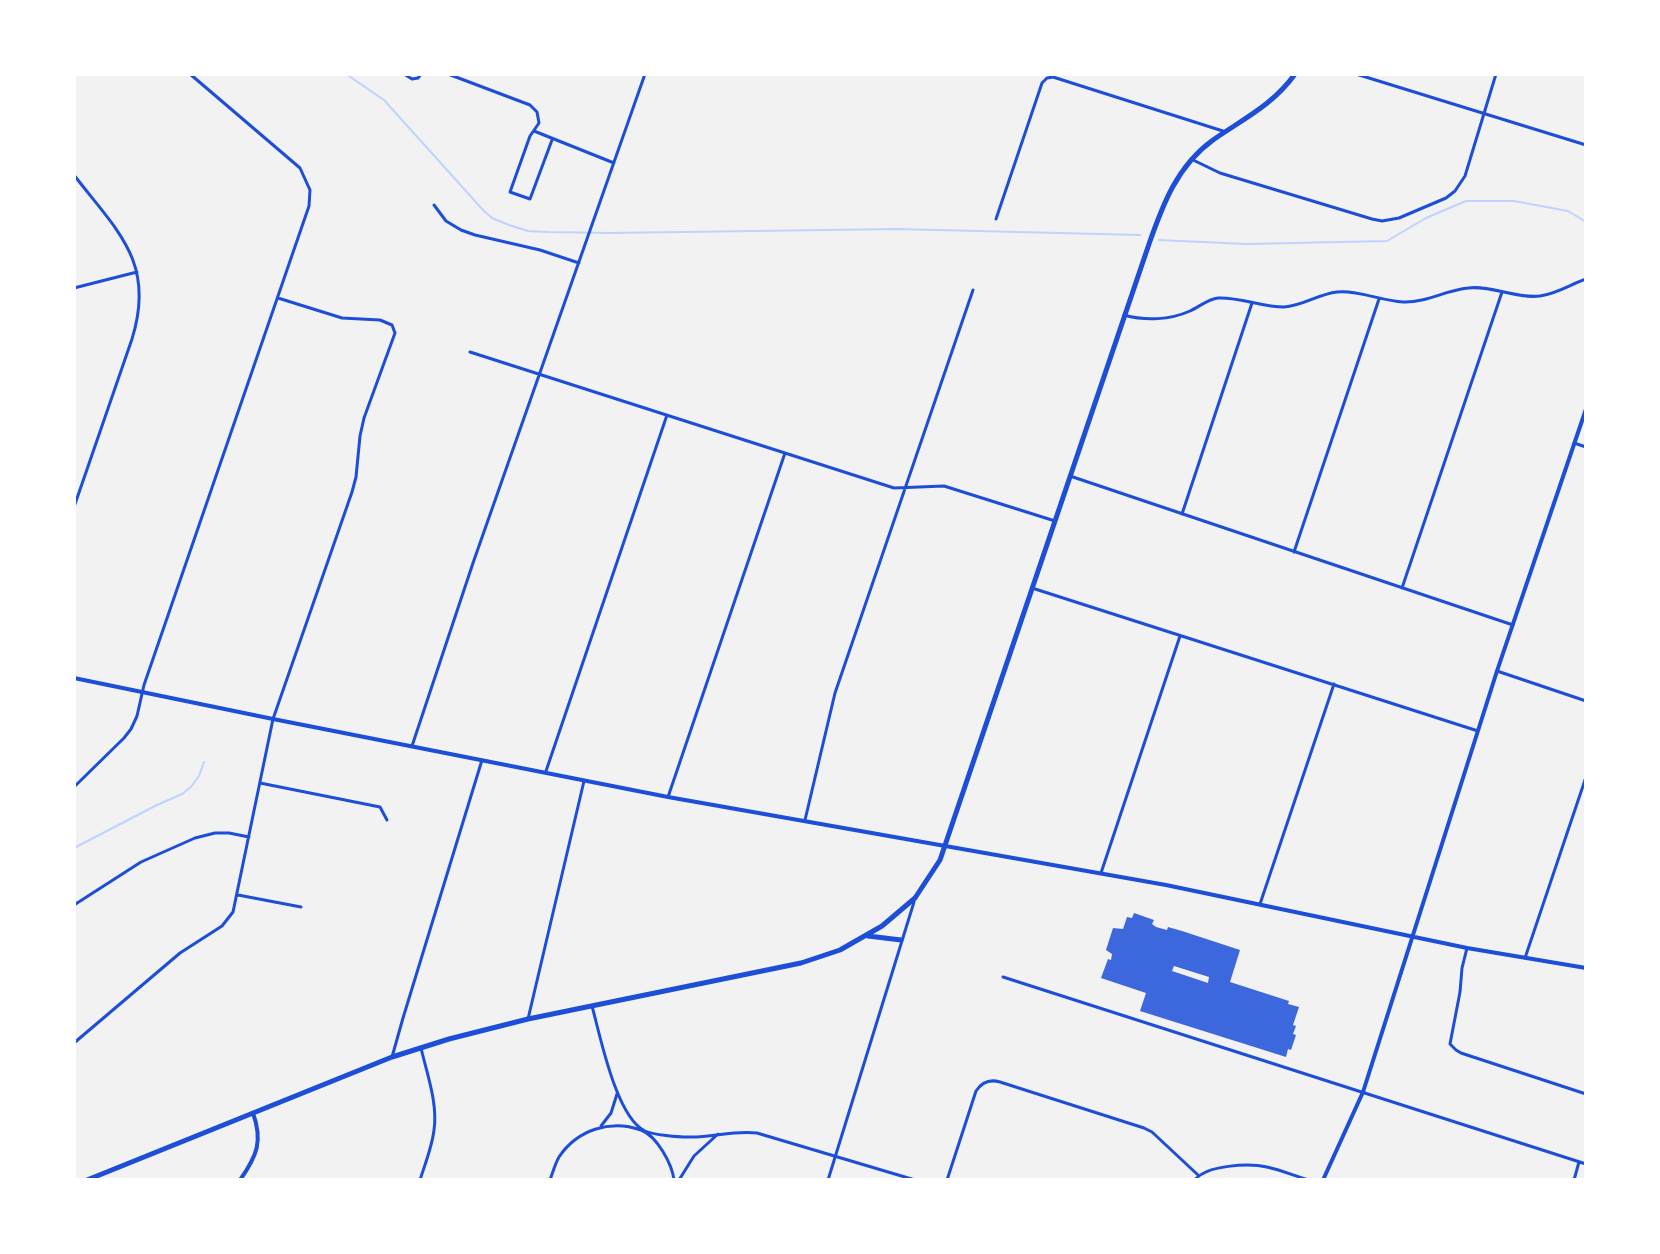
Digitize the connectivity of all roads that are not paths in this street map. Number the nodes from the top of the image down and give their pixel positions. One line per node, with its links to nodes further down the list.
1 (190, 74): 25 (street)
2 (404, 74): 3 (street)
3 (421, 74)
4 (448, 74): 10 (street)
5 (645, 74): 15 (street)
6 (1295, 74): 11 (main road)
7 (1356, 74): 9 (street)
8 (1496, 74): 9 (street)
9 (1484, 113): 13 (street); 14 (street)
10 (534, 131): 12 (street); 12 (street)
11 (1226, 132): 14 (main road); 18 (street)
12 (552, 140): 15 (street)
13 (1586, 145)
14 (1191, 159): 28 (main road)
15 (614, 163): 19 (street)
16 (74, 175): 20 (street)
17 (434, 205): 19 (street)
18 (996, 219)
19 (579, 263): 30 (street)
20 (137, 272): 22 (street); 38 (street)
21 (1586, 279): 24 (street)
22 (74, 288)
23 (973, 290): 37 (street)
24 (1502, 292): 26 (street); 43 (street)
25 (278, 298): 49 (street); 51 (street)
26 (1379, 299): 27 (street); 41 (street)
27 (1252, 303): 28 (street); 39 (street)
28 (1124, 315): 36 (main road)
29 (470, 352): 30 (street)
30 (540, 374): 32 (street); 53 (street)
31 (1586, 409): 33 (street)
32 (667, 415): 35 (street); 55 (street)
33 (1574, 443): 34 (street); 44 (street)
34 (1586, 447)
35 (785, 453): 37 (street); 60 (street)
36 (1070, 476): 39 (street); 40 (main road)
37 (905, 488): 40 (street); 62 (street)
38 (74, 507)
39 (1182, 514): 41 (street)
40 (1055, 521): 42 (main road)
41 (1294, 552): 43 (street)
42 (1032, 588): 45 (street); 64 (main road)
43 (1402, 588): 44 (street)
44 (1513, 625): 46 (street)
45 (1180, 636): 48 (street); 65 (street)
46 (1497, 671): 50 (street); 52 (street)
47 (74, 678): 49 (street)
48 (1334, 684): 52 (street); 68 (street)
49 (142, 693): 51 (street); 59 (street)
50 (1586, 701)
51 (273, 719): 53 (street); 58 (street)
52 (1478, 731): 72 (street)
53 (412, 746): 54 (street)
54 (482, 760): 55 (street); 82 (street)
55 (545, 772): 57 (street)
56 (1586, 777): 75 (street)
57 (584, 780): 60 (street); 79 (street)
58 (260, 783): 61 (street); 63 (street)
59 (74, 787)
60 (668, 797): 62 (street)
61 (387, 820)
62 (804, 821): 64 (street)
63 (249, 837): 66 (street); 69 (street)
64 (945, 846): 65 (street); 67 (main road)
65 (1101, 873): 68 (street)
66 (238, 895): 70 (street); 80 (street)
67 (915, 898): 71 (main road); 73 (street)
68 (1260, 904): 72 (street)
69 (74, 905)
70 (301, 907)
71 (868, 936): 73 (main road); 78 (main road)
72 (1412, 936): 74 (street); 83 (street)
73 (901, 940): 90 (street)
74 (1467, 948): 75 (street); 85 (street)
75 (1525, 958): 76 (street)
76 (1586, 968)
77 (1003, 977): 83 (street)
78 (592, 1006): 79 (main road); 84 (street)
79 (528, 1019): 81 (main road)
80 (74, 1043)
81 (421, 1048): 82 (main road); 96 (street)
82 (392, 1057): 86 (main road)
83 (1363, 1092): 91 (street); 104 (street)
84 (617, 1094): 87 (street); 88 (street)
85 (1586, 1094)
86 (253, 1113): 94 (main road); 95 (street)
87 (600, 1126): 88 (street); 97 (street)
88 (644, 1130): 89 (street); 98 (street)
89 (718, 1134): 90 (street); 98 (street)
90 (835, 1156): 99 (street); 100 (street)
91 (1579, 1162): 92 (street); 105 (street)
92 (1586, 1164)
93 (1198, 1175): 101 (street); 102 (street); 103 (street)
94 (87, 1180)
95 (240, 1180)
96 (420, 1180)
97 (550, 1180)
98 (677, 1180)
99 (828, 1180)
100 (915, 1180)
101 (947, 1180)
102 (1195, 1180)
103 (1309, 1180)
104 (1323, 1180)
105 (1574, 1180)

